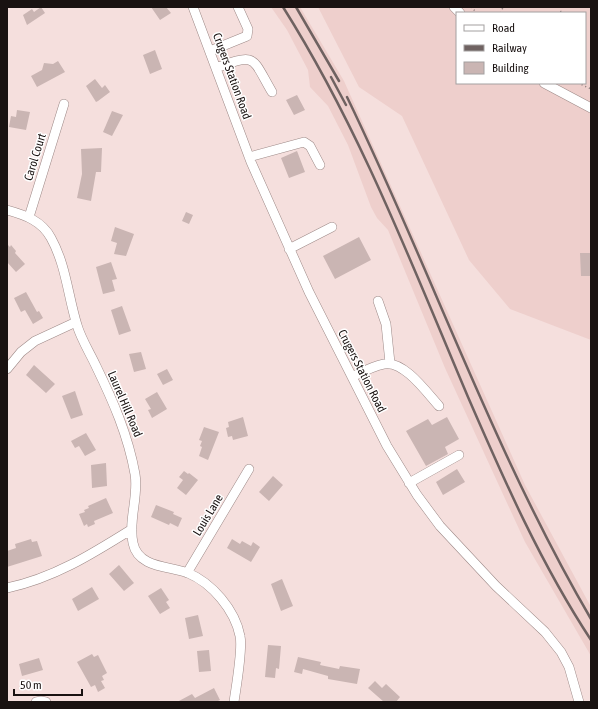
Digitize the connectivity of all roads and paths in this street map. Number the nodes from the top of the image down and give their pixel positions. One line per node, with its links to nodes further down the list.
1 (193, 7): 3 (street, Crugers Station Road)
2 (238, 7): 3 (street)
3 (210, 51): 4 (street, Crugers Station Road)
4 (216, 68): 8 (street); 11 (street, Crugers Station Road)
5 (546, 84): 10 (street)
6 (580, 84): 7 (path)
7 (591, 89)
8 (272, 92)
9 (64, 104): 14 (street, Carol Court)
10 (591, 108)
11 (249, 157): 12 (street); 16 (street, Crugers Station Road)
12 (320, 165)
13 (7, 210): 14 (street, Laurel Hill Road)
14 (29, 217): 18 (street, Laurel Hill Road)
15 (332, 227): 16 (street)
16 (289, 249): 21 (street, Crugers Station Road)
17 (378, 301): 19 (street)
18 (76, 322): 20 (street); 26 (street, Laurel Hill Road)
19 (390, 363): 21 (street); 22 (street)
20 (7, 369)
21 (352, 377): 25 (street, Crugers Station Road)
22 (439, 406)
23 (458, 455): 25 (street)
24 (249, 469): 27 (street, Louis Lane)
25 (409, 483): 32 (street, Crugers Station Road)
26 (132, 529): 27 (street, Laurel Hill Road); 28 (street)
27 (187, 573): 31 (street, Laurel Hill Road)
28 (7, 588)
29 (36, 702): 30 (street)
30 (46, 702)
31 (234, 702)
32 (579, 702)

